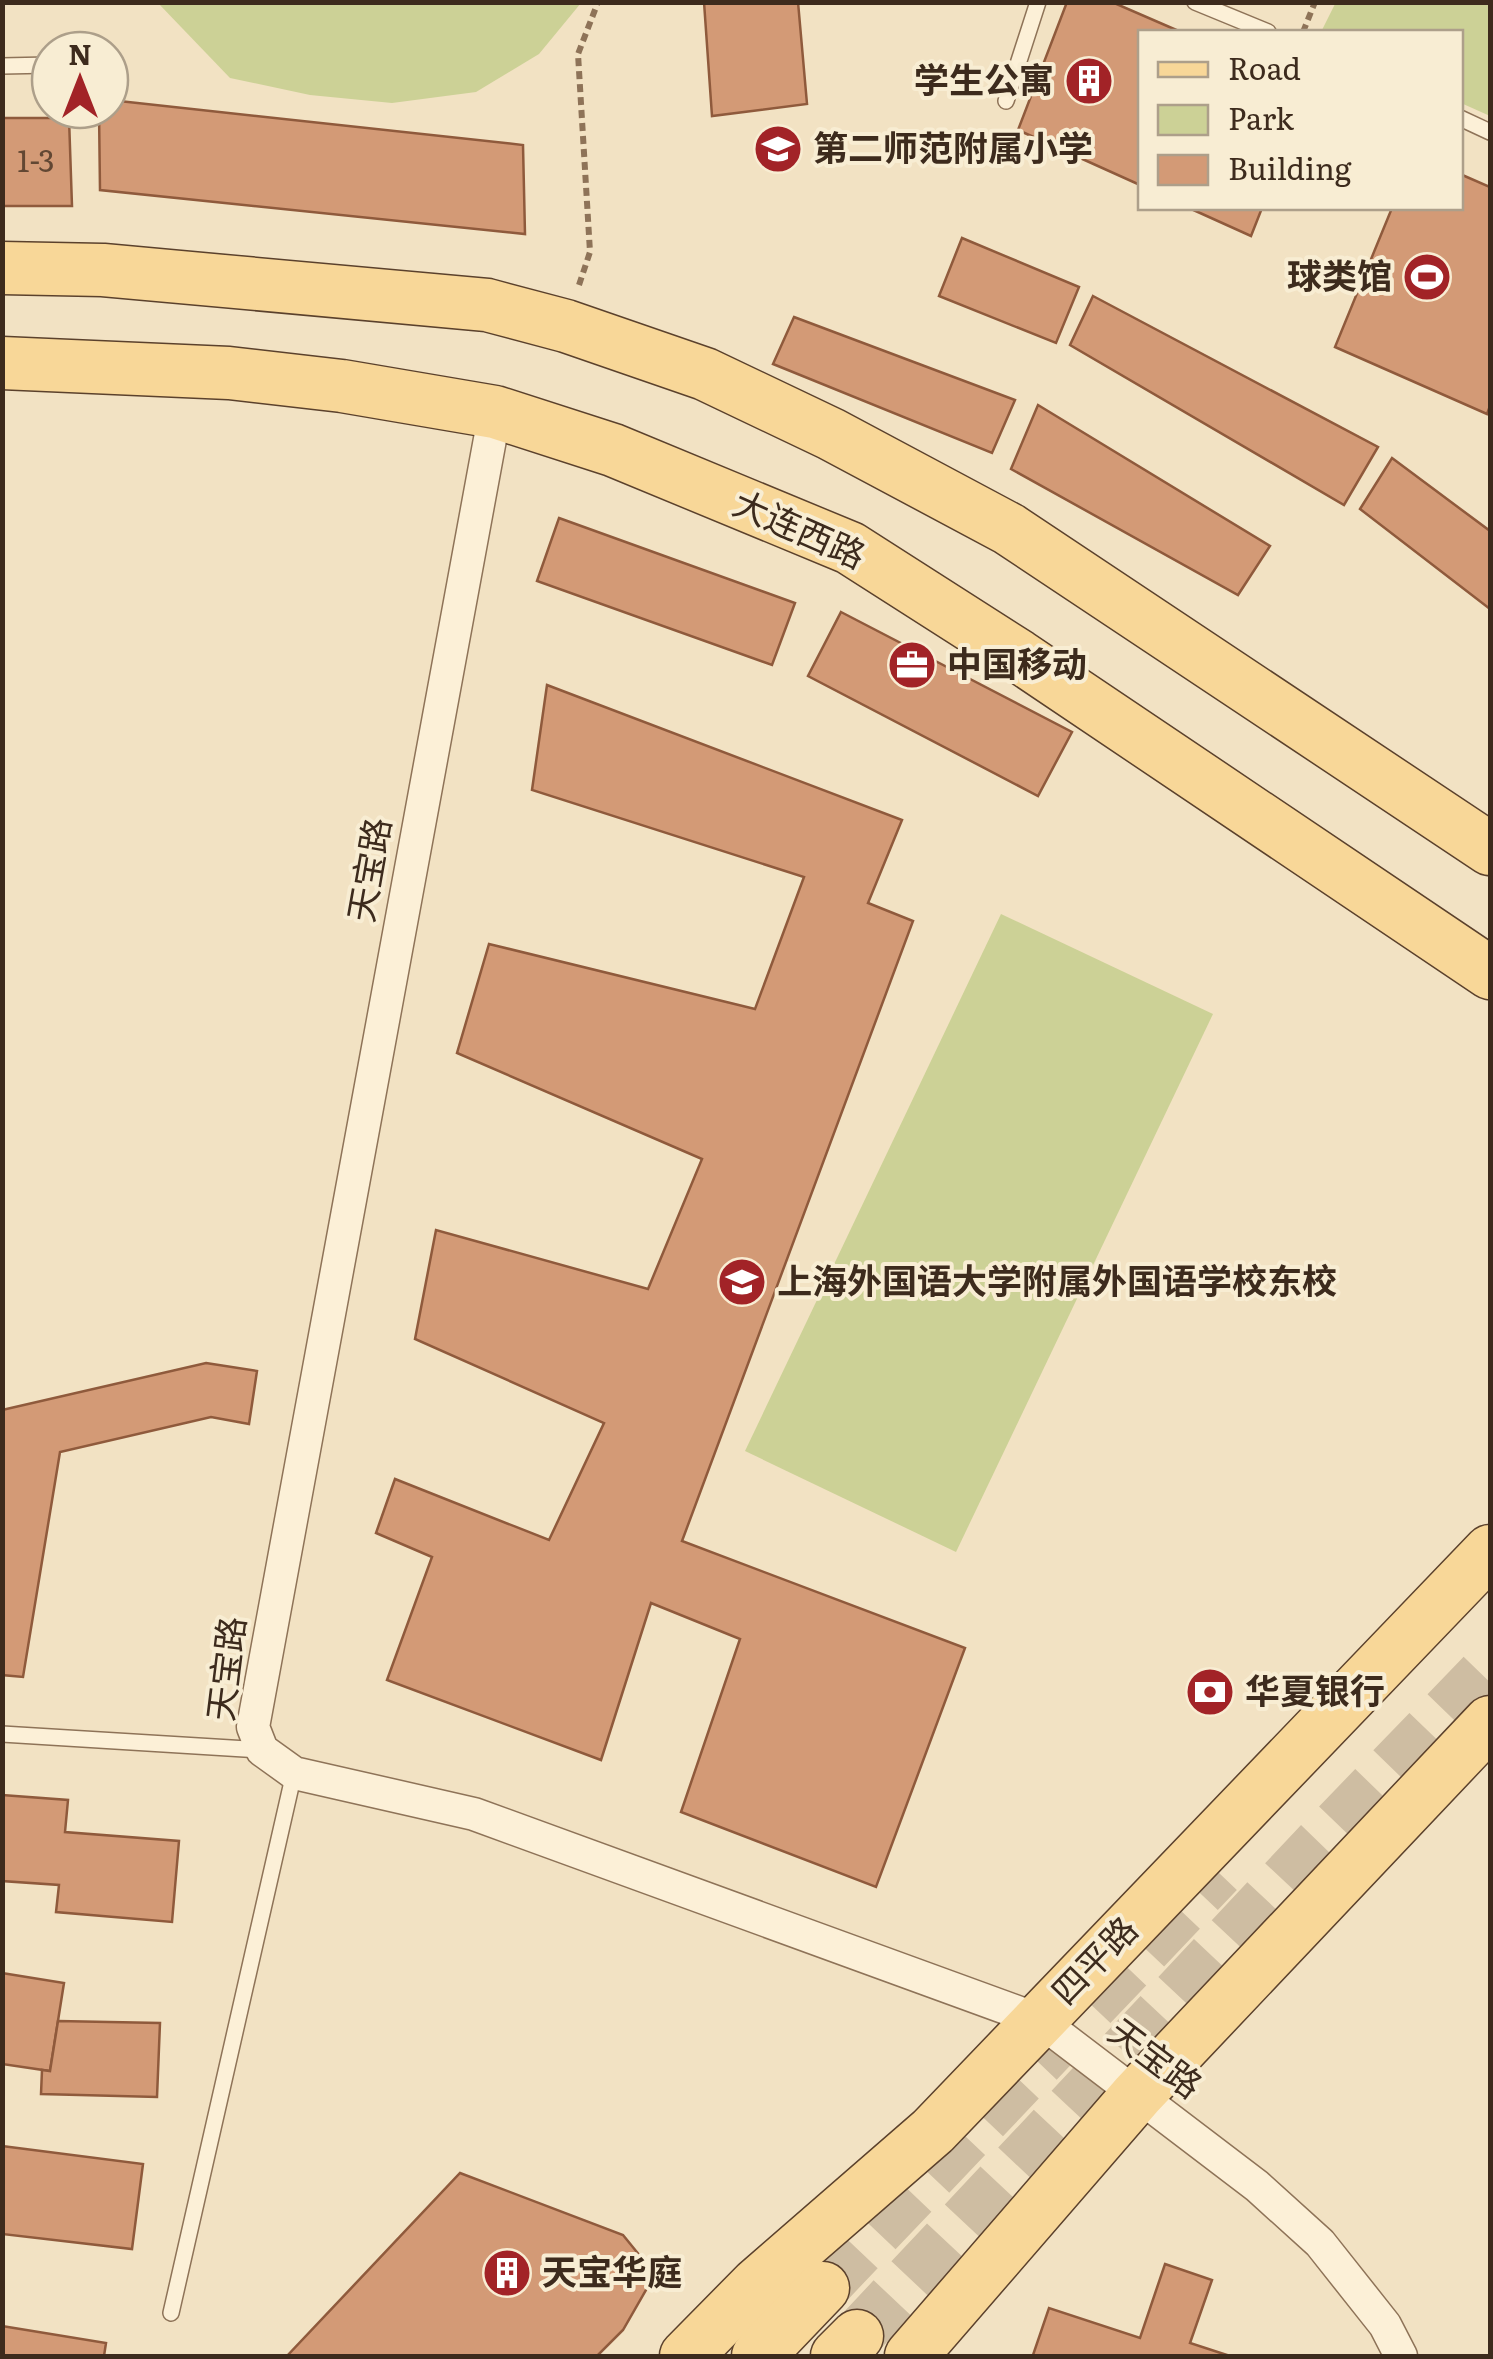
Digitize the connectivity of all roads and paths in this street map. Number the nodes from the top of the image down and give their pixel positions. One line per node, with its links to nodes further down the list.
1 (598, 2): 13 (path)
2 (1038, 2): 9 (lane)
3 (1195, 2): 5 (lane)
4 (1315, 2): 6 (path)
5 (1263, 30)
6 (1304, 30)
7 (30, 65): 8 (lane)
8 (2, 66)
9 (1006, 100)
10 (1463, 119): 11 (lane)
11 (1490, 132)
12 (2, 268): 13 (main road)
13 (566, 326): 16 (main road)
14 (2, 364): 15 (main road, 大连西路)
15 (495, 412): 17 (main road, 大连西路); 21 (street, 天宝路)
16 (1490, 850)
17 (1490, 973)
18 (1490, 1551): 23 (main road, 四平路)
19 (1490, 1722): 24 (main road)
20 (2, 1734): 21 (lane)
21 (262, 1750): 22 (street, 天宝路)
22 (294, 1773): 23 (street, 天宝路); 26 (lane)
23 (1039, 2020): 24 (street, 天宝路); 27 (main road, 四平路)
24 (1137, 2096): 29 (main road); 30 (street, 天宝路)
25 (823, 2288): 28 (main road)
26 (171, 2313)
27 (686, 2356)
28 (758, 2356)
29 (911, 2356)
30 (1402, 2356)

